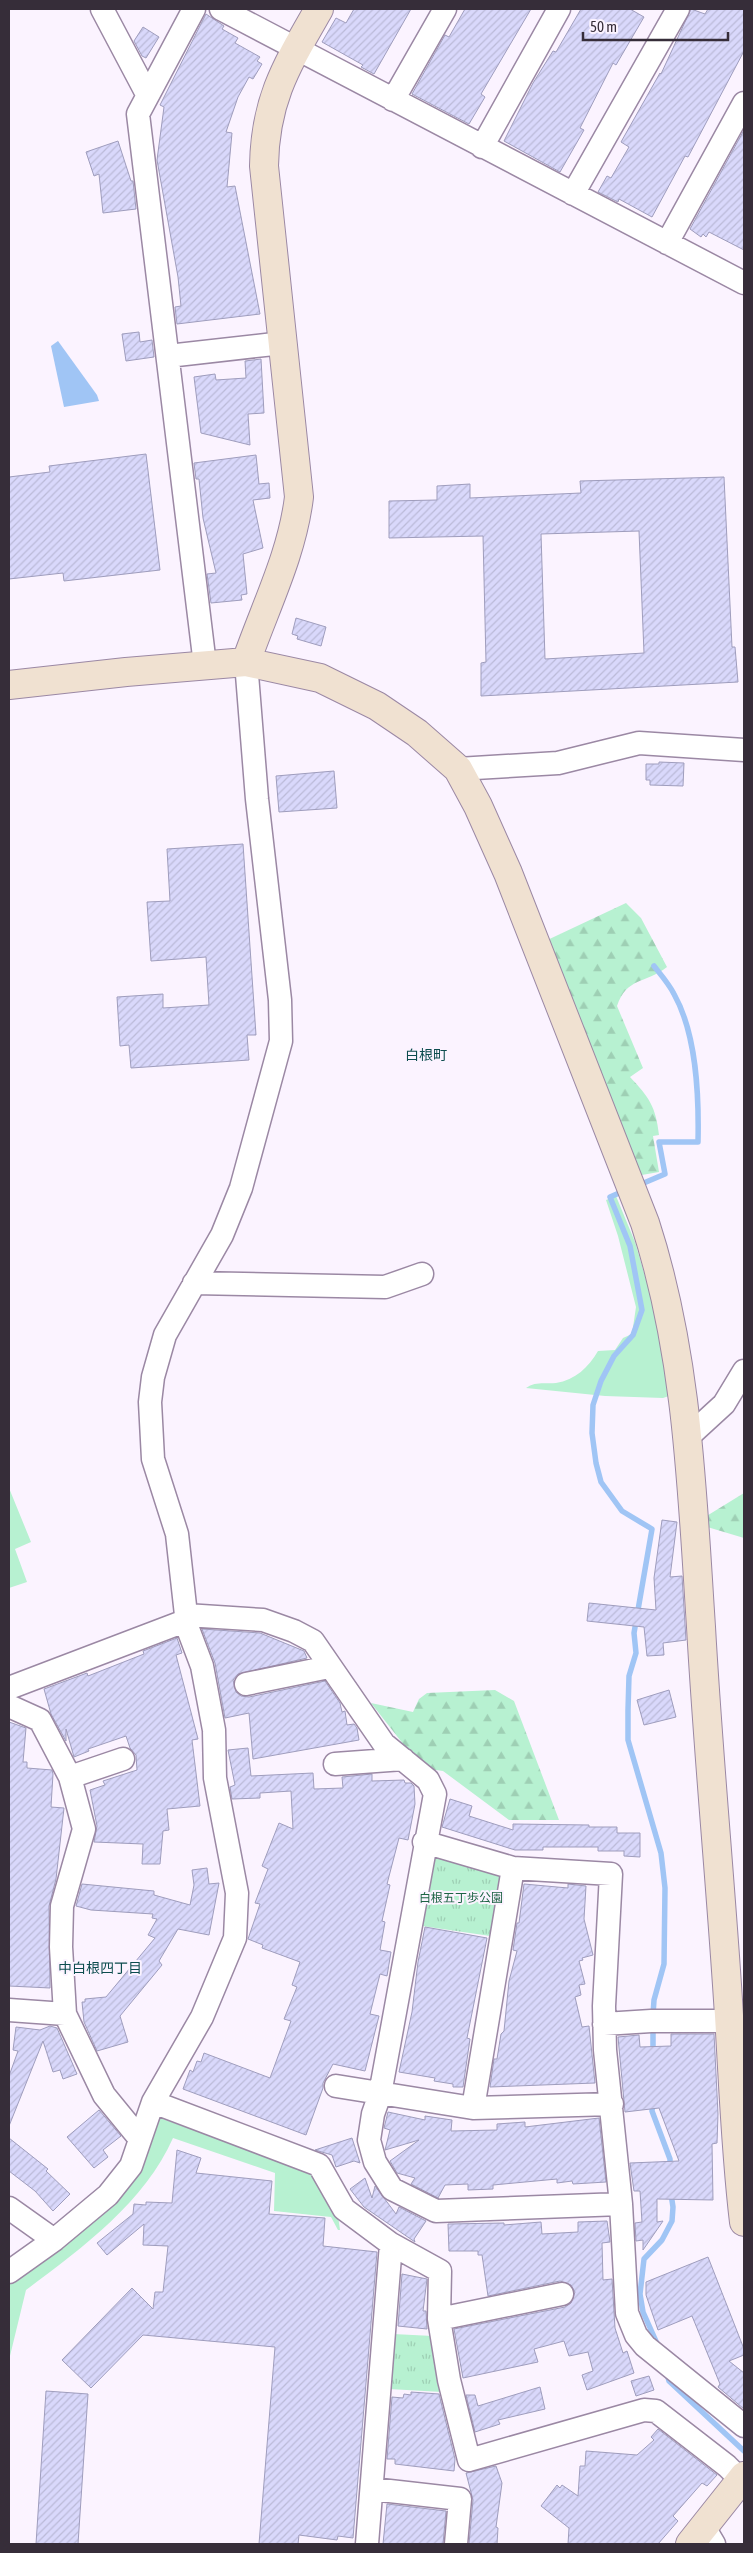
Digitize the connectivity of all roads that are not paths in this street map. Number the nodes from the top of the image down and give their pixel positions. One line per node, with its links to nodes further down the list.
1 (102, 9): 9 (street)
2 (194, 9): 9 (street)
3 (221, 9): 8 (street)
4 (319, 9): 8 (street)
5 (445, 9): 10 (street)
6 (560, 9): 12 (street)
7 (678, 9): 13 (street)
8 (296, 50): 10 (street); 16 (street)
9 (147, 94): 17 (street)
10 (393, 100): 12 (street)
11 (744, 103): 14 (street)
12 (482, 147): 13 (street)
13 (573, 194): 14 (street)
14 (667, 243): 15 (street)
15 (744, 283)
16 (283, 343): 17 (street); 18 (street)
17 (168, 356): 19 (street)
18 (246, 662): 19 (street); 22 (street); 24 (street)
19 (205, 665): 20 (street)
20 (9, 685)
21 (744, 750): 22 (street)
22 (458, 769): 26 (street)
23 (422, 1274): 24 (street)
24 (194, 1283): 27 (street)
25 (744, 1371): 26 (street)
26 (688, 1437): 40 (street)
27 (186, 1618): 28 (street); 30 (street); 44 (street)
28 (329, 1667): 29 (street); 33 (street)
29 (246, 1684)
30 (9, 1688)
31 (9, 1706): 35 (street)
32 (123, 1759): 35 (street)
33 (403, 1759): 34 (street); 36 (street)
34 (334, 1764)
35 (70, 1777): 39 (street)
36 (424, 1842): 37 (street); 43 (street)
37 (513, 1868): 41 (street); 47 (street)
38 (9, 2010): 39 (street)
39 (65, 2014): 48 (street)
40 (734, 2022): 41 (street); 46 (street)
41 (604, 2024): 45 (street)
42 (336, 2086): 43 (street)
43 (380, 2094): 47 (street); 49 (street)
44 (154, 2102): 48 (street); 53 (street)
45 (612, 2104): 47 (street); 49 (street)
46 (739, 2107): 50 (street)
47 (473, 2108)
48 (140, 2139): 52 (street)
49 (621, 2204): 57 (street)
50 (743, 2206)
51 (9, 2208): 52 (street)
52 (54, 2240): 54 (street)
53 (391, 2244): 56 (street); 59 (street)
54 (9, 2272)
55 (562, 2294): 56 (street)
56 (438, 2319): 58 (street)
57 (744, 2426)
58 (743, 2480): 60 (street)
59 (372, 2489): 61 (street); 62 (street)
60 (703, 2538)
61 (367, 2544)
62 (456, 2544)

